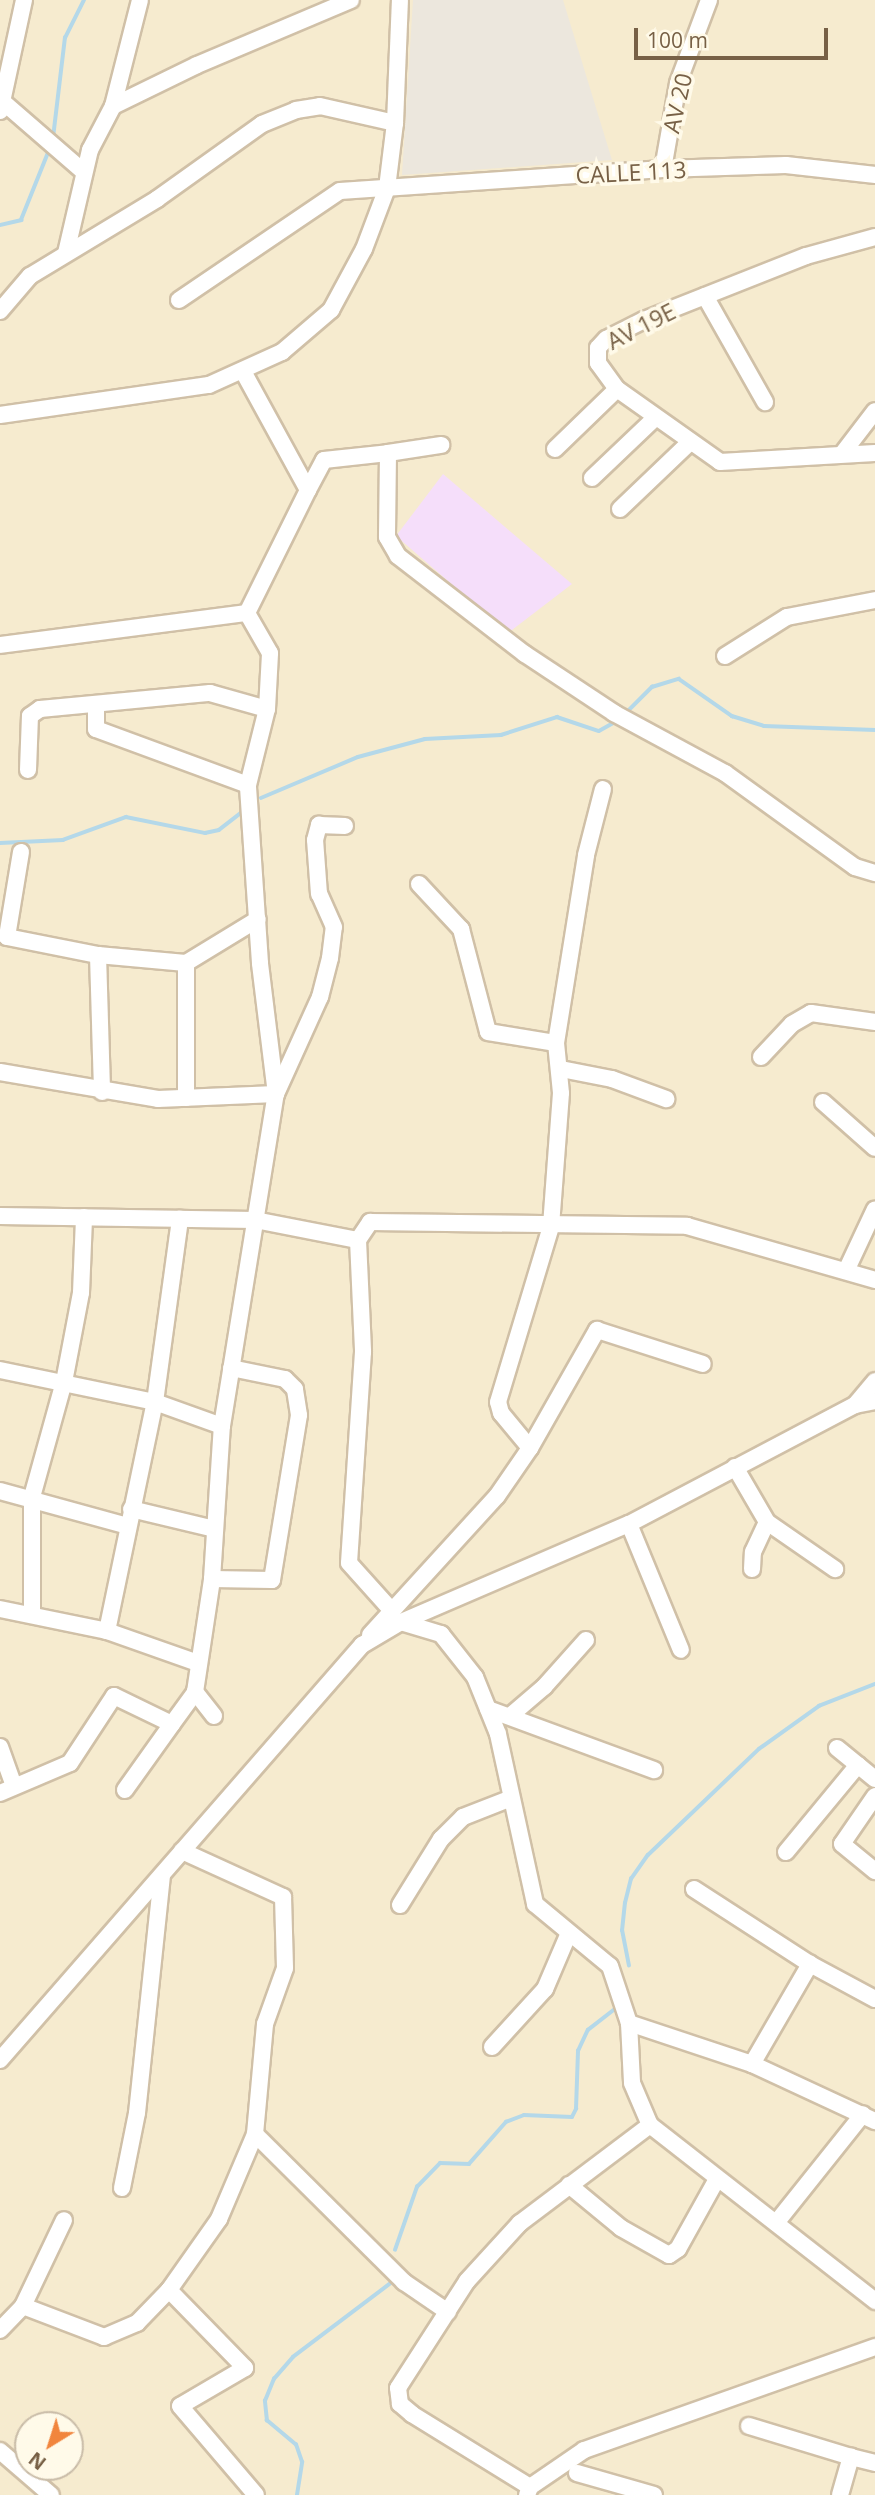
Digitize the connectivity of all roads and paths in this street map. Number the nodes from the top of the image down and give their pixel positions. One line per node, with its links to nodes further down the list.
1 (24, 0): 6 (street)
2 (140, 0): 7 (street)
3 (351, 0): 7 (street)
4 (400, 0): 8 (street)
5 (709, 0): 9 (street, AV 20)
6 (1, 106): 10 (street)
7 (113, 106): 10 (street)
8 (395, 123): 12 (street); 14 (street)
9 (663, 169): 11 (street, CALLE 113); 12 (street, CALLE 113)
10 (84, 172): 14 (street)
11 (875, 175)
12 (387, 188): 16 (street, CALLE 113); 18 (street)
13 (875, 237): 15 (street, AV 19E)
14 (66, 253): 17 (street)
15 (705, 296): 19 (street, AV 19E); 20 (street)
16 (179, 300)
17 (0, 311)
18 (244, 373): 22 (street); 31 (street)
19 (617, 388): 23 (street, AV 19E); 26 (street)
20 (765, 402)
21 (875, 411): 29 (street)
22 (0, 415)
23 (655, 418): 24 (street, AV 19E); 30 (street)
24 (689, 443): 29 (street, AV 19E); 32 (street)
25 (441, 445): 27 (street)
26 (555, 449)
27 (388, 453): 31 (street); 44 (street)
28 (875, 453): 29 (street, AV 19E)
29 (842, 454)
30 (592, 478)
31 (308, 490): 34 (street)
32 (621, 509)
33 (875, 600): 36 (street)
34 (247, 613): 35 (street); 38 (street)
35 (0, 645)
36 (725, 656)
37 (96, 706): 38 (street); 39 (street); 40 (street)
38 (267, 709): 40 (street)
39 (28, 770)
40 (248, 785): 46 (street)
41 (603, 789): 50 (street)
42 (345, 826): 55 (street)
43 (21, 852): 47 (street)
44 (875, 873)
45 (419, 884): 50 (street)
46 (258, 919): 48 (street); 55 (street)
47 (98, 956): 48 (street); 54 (street)
48 (186, 963): 56 (street)
49 (875, 1022): 51 (street)
50 (556, 1043): 52 (street)
51 (761, 1057)
52 (561, 1069): 57 (street); 65 (street)
53 (0, 1072): 54 (street)
54 (102, 1092): 56 (street)
55 (276, 1094): 56 (street); 64 (street)
56 (186, 1098)
57 (666, 1099)
58 (823, 1102): 59 (street)
59 (875, 1148)
60 (875, 1209): 67 (street)
61 (0, 1216): 62 (street)
62 (85, 1217): 63 (street); 73 (street)
63 (180, 1219): 64 (street); 75 (street)
64 (255, 1220): 66 (street); 70 (street)
65 (551, 1226): 66 (street); 67 (street); 78 (street)
66 (358, 1240): 92 (street)
67 (846, 1271): 68 (street)
68 (875, 1280)
69 (703, 1364): 78 (street)
70 (231, 1368): 77 (street); 89 (street)
71 (0, 1370): 73 (street)
72 (875, 1381): 76 (street)
73 (65, 1382): 75 (street); 81 (street)
74 (875, 1401): 76 (street)
75 (155, 1402): 77 (street); 82 (street)
76 (856, 1405): 79 (street)
77 (222, 1426): 86 (street)
78 (530, 1448): 92 (street)
79 (735, 1467): 83 (street); 84 (street)
80 (0, 1490): 81 (street)
81 (32, 1497): 85 (street); 91 (street)
82 (131, 1509): 85 (street); 86 (street)
83 (767, 1522): 87 (street); 88 (street)
84 (629, 1524): 92 (street); 95 (street)
85 (128, 1526): 93 (street)
86 (215, 1528): 89 (street)
87 (752, 1569)
88 (835, 1569)
89 (212, 1579): 96 (street)
90 (0, 1609): 91 (street)
91 (32, 1615): 93 (street)
92 (397, 1616): 98 (street); 111 (street)
93 (107, 1631): 96 (street)
94 (586, 1640): 100 (street)
95 (681, 1650)
96 (198, 1663): 97 (street)
97 (195, 1692): 99 (street); 101 (street)
98 (488, 1709): 100 (street); 110 (street)
99 (214, 1716)
100 (510, 1716): 105 (street)
101 (172, 1724): 107 (street); 108 (street)
102 (0, 1747): 107 (street)
103 (837, 1748): 104 (street)
104 (858, 1765): 106 (street); 112 (street)
105 (654, 1770)
106 (875, 1779)
107 (7, 1790)
108 (125, 1790)
109 (875, 1796): 113 (street)
110 (509, 1799): 116 (street); 117 (street)
111 (182, 1851): 114 (street); 126 (street)
112 (786, 1852)
113 (875, 1871)
114 (162, 1875): 122 (street); 129 (street)
115 (694, 1889): 118 (street)
116 (400, 1905)
117 (569, 1933): 120 (street); 121 (street)
118 (810, 1964): 119 (street); 123 (street)
119 (875, 1999)
120 (629, 2023): 123 (street); 125 (street)
121 (492, 2047)
122 (0, 2060)
123 (752, 2064): 124 (street)
124 (869, 2118): 131 (street)
125 (650, 2125): 127 (street); 128 (street)
126 (255, 2134): 132 (street); 135 (street)
127 (717, 2179): 128 (street); 131 (street)
128 (569, 2185): 135 (street)
129 (122, 2188)
130 (64, 2220): 134 (street)
131 (776, 2223): 133 (street)
132 (169, 2290): 134 (street); 145 (street)
133 (875, 2301)
134 (23, 2306): 136 (street)
135 (448, 2312): 143 (street)
136 (0, 2330)
137 (875, 2347): 143 (street)
138 (749, 2426): 140 (street)
139 (0, 2451): 144 (street)
140 (851, 2457): 141 (street); 147 (street)
141 (875, 2463)
142 (577, 2473): 146 (street)
143 (528, 2491)
144 (51, 2495)
145 (256, 2495)
146 (654, 2495)
147 (840, 2495)

